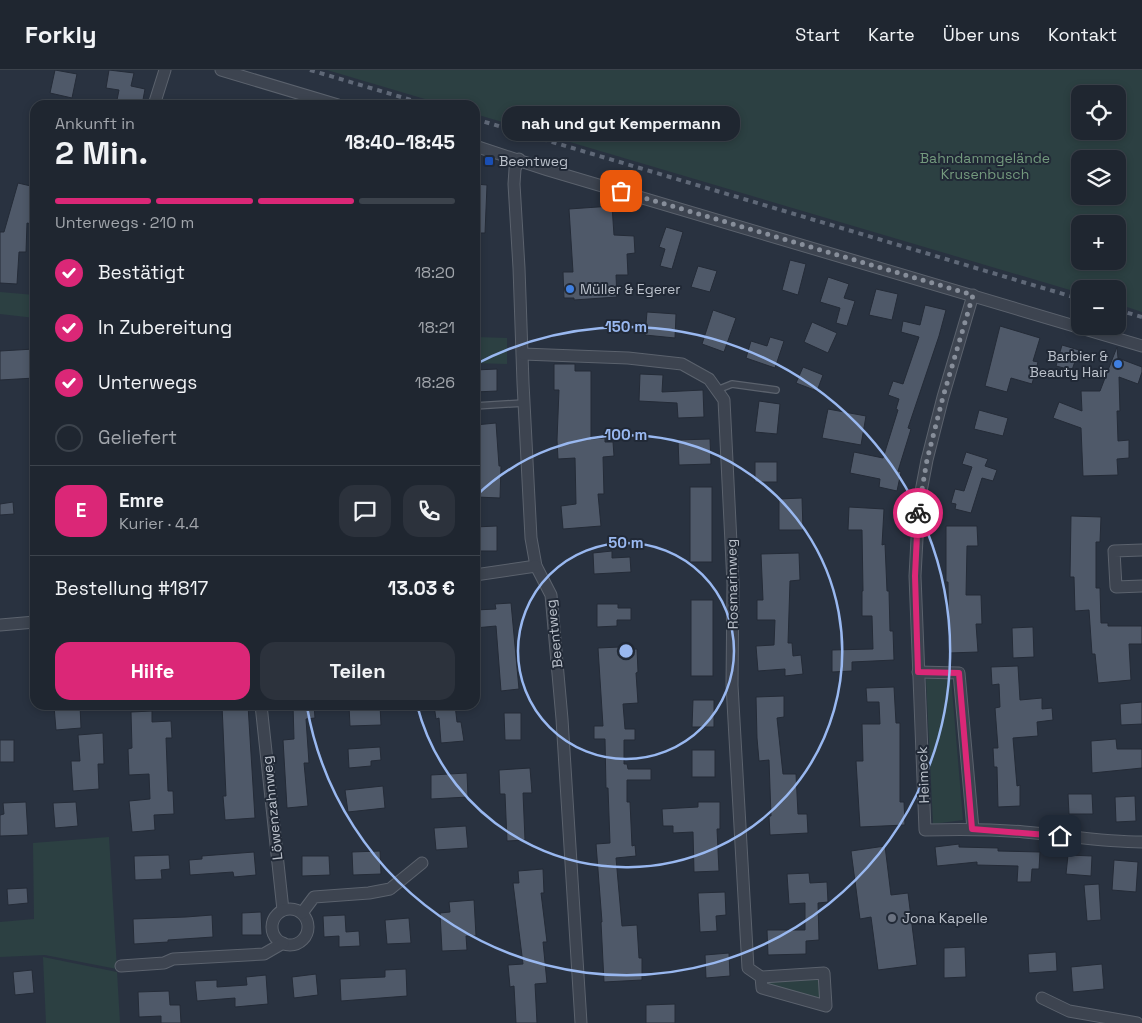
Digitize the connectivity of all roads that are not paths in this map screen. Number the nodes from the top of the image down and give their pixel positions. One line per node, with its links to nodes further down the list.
1 (165, 70): 3 (street)
2 (222, 70): 4 (street)
3 (156, 100)
4 (310, 100)
5 (480, 148): 6 (street)
6 (518, 159): 7 (street); 9 (street, Beentweg)
7 (973, 295): 8 (street); 20 (street, Heimeck)
8 (1142, 346)
9 (523, 354): 10 (street, Rosmarinweg); 12 (street, Beentweg)
10 (717, 390): 11 (lane); 29 (street, Rosmarinweg)
11 (776, 390)
12 (524, 403): 13 (lane); 15 (street, Beentweg)
13 (480, 406)
14 (1142, 550): 17 (street)
15 (536, 566): 16 (street); 31 (street, Beentweg)
16 (480, 574)
17 (1142, 586)
18 (30, 622): 19 (street)
19 (0, 625)
20 (918, 672): 22 (street); 22 (street, Heimeck)
21 (262, 710): 25 (street, Löwenzahnweg)
22 (972, 829): 23 (street, Heimeck)
23 (1142, 842)
24 (422, 863): 26 (street)
25 (283, 910): 26 (street); 27 (street, Löwenzahnweg)
26 (302, 913): 27 (street)
27 (283, 943): 28 (street)
28 (121, 966)
29 (761, 977): 29 (street, Rosmarinweg)
30 (1042, 998): 32 (street)
31 (581, 1023)
32 (1137, 1023)

